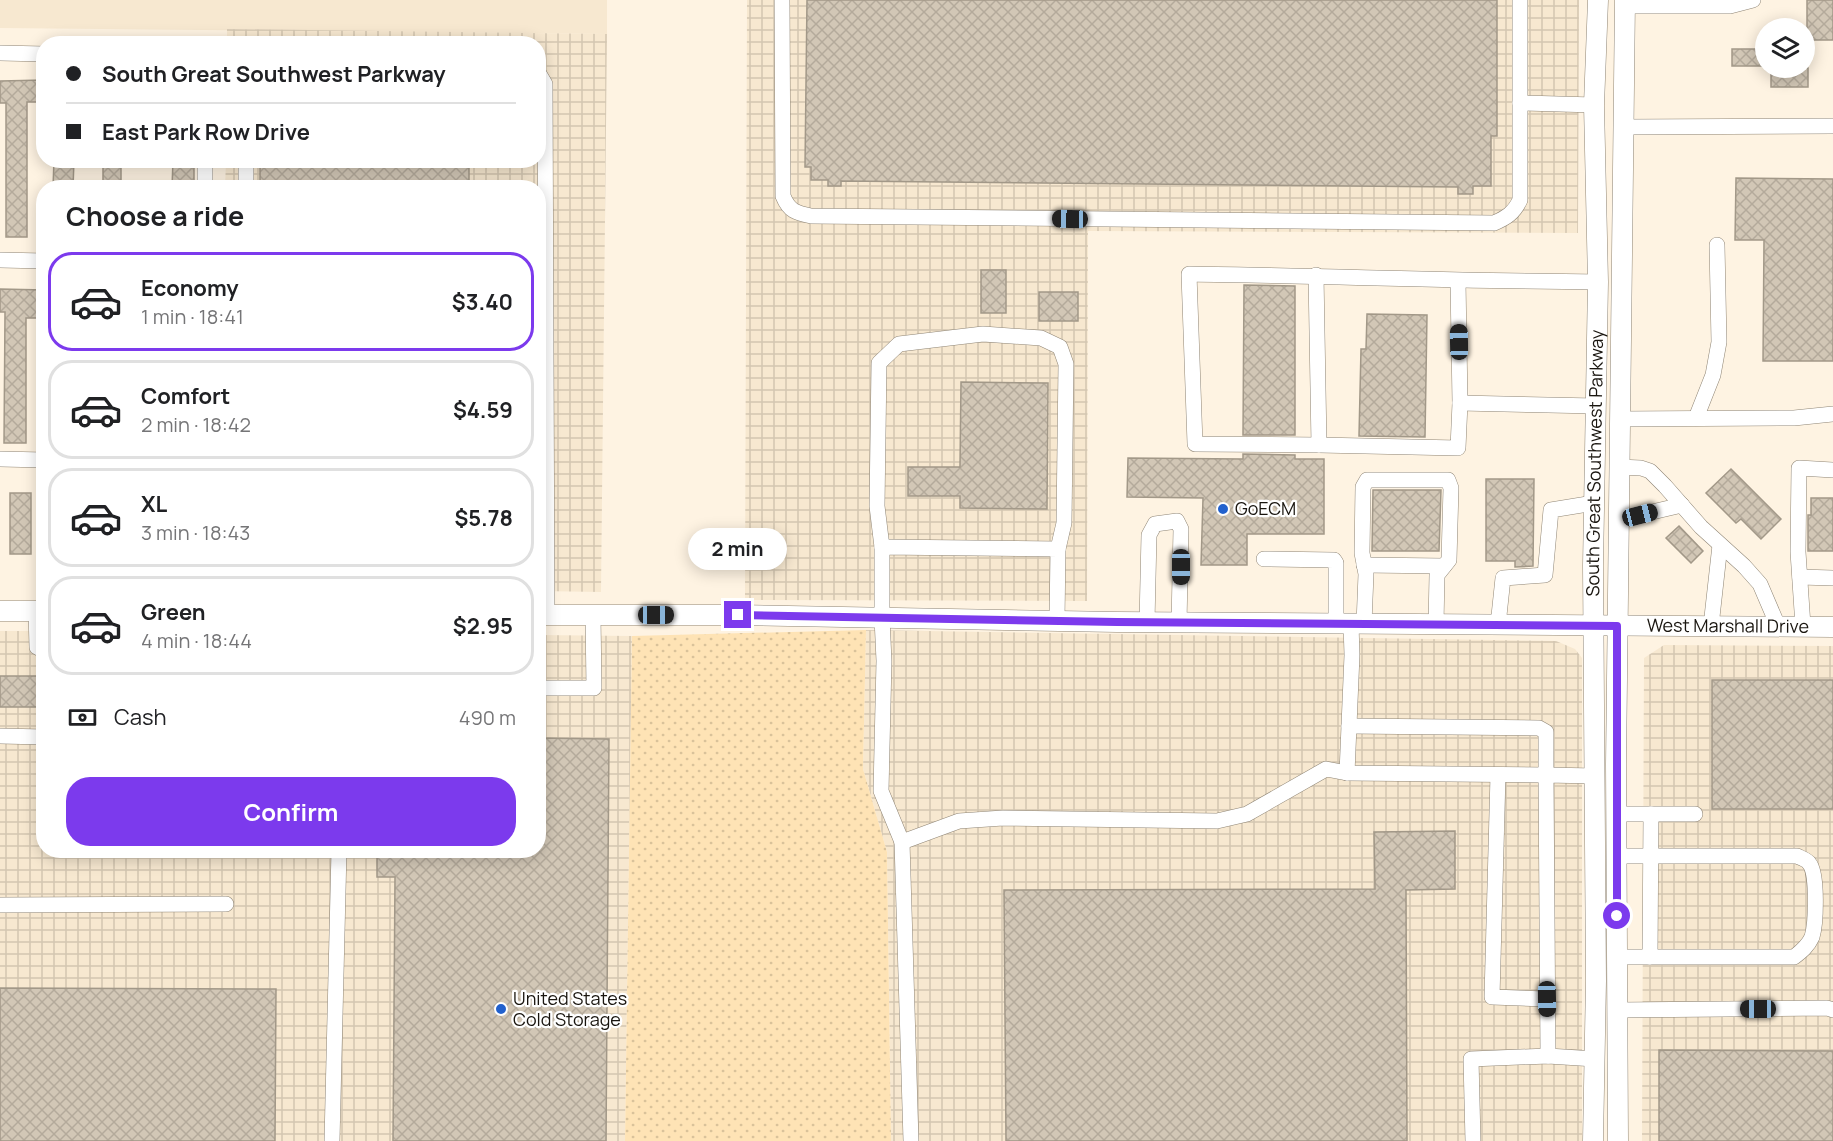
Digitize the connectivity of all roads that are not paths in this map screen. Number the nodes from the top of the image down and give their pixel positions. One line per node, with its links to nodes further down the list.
1 (782, 0): 8 (lane)
2 (1520, 0): 8 (lane)
3 (1753, 0): 5 (lane)
4 (1598, 2): 5 (main road); 9 (main road, South Great Southwest Parkway)
5 (1625, 3): 11 (main road, South Great Southwest Parkway)
6 (0, 53): 7 (lane)
7 (36, 54)
8 (1520, 103): 9 (lane)
9 (1594, 105): 17 (main road, South Great Southwest Parkway)
10 (1833, 126): 11 (lane)
11 (1623, 128): 18 (main road, South Great Southwest Parkway)
12 (1717, 245): 22 (lane)
13 (0, 260): 14 (lane)
14 (36, 261)
15 (1316, 275): 16 (lane); 24 (lane); 24 (lane)
16 (1458, 281): 17 (lane); 19 (lane)
17 (1598, 282): 18 (main road); 20 (main road, South Great Southwest Parkway)
18 (1621, 282): 23 (main road, South Great Southwest Parkway)
19 (1460, 403): 20 (lane); 24 (lane)
20 (1596, 406): 29 (main road, South Great Southwest Parkway)
21 (1833, 414): 22 (lane)
22 (1696, 418): 23 (lane)
23 (1619, 419): 27 (main road, South Great Southwest Parkway)
24 (1319, 445)
25 (0, 459): 26 (lane)
26 (36, 460)
27 (1619, 467): 30 (lane); 31 (main road, South Great Southwest Parkway)
28 (1833, 470): 38 (lane)
29 (1594, 503): 50 (lane); 51 (main road, South Great Southwest Parkway)
30 (1682, 505): 31 (lane); 32 (lane)
31 (1618, 520): 52 (main road, South Great Southwest Parkway)
32 (1720, 545): 53 (lane); 54 (lane)
33 (882, 547): 34 (lane); 34 (lane); 44 (lane)
34 (1058, 549): 45 (lane)
35 (1264, 559): 48 (lane)
36 (1364, 565): 37 (lane); 37 (lane); 48 (lane)
37 (1444, 566): 49 (lane)
38 (1800, 577): 39 (lane); 55 (lane)
39 (1833, 578)
40 (0, 611): 41 (main road)
41 (36, 611)
42 (546, 615): 43 (main road, West Marshall Drive)
43 (593, 615): 44 (main road, West Marshall Drive); 57 (lane)
44 (882, 618): 45 (main road, West Marshall Drive); 68 (lane)
45 (1057, 621): 46 (main road, West Marshall Drive)
46 (1147, 622): 47 (main road, West Marshall Drive); 47 (lane)
47 (1179, 622): 48 (main road, West Marshall Drive)
48 (1350, 624): 49 (main road, West Marshall Drive); 58 (lane)
49 (1436, 624): 50 (main road, West Marshall Drive)
50 (1498, 625): 51 (main road, West Marshall Drive)
51 (1593, 625): 52 (main road, West Marshall Drive); 64 (main road, South Great Southwest Parkway)
52 (1617, 626): 53 (main road, West Marshall Drive); 65 (main road, South Great Southwest Parkway)
53 (1711, 626): 54 (main road, West Marshall Drive)
54 (1778, 626): 55 (main road, West Marshall Drive)
55 (1803, 627): 56 (main road, West Marshall Drive)
56 (1833, 627)
57 (546, 688)
58 (1348, 726): 61 (lane); 63 (lane)
59 (0, 736): 60 (lane)
60 (36, 737)
61 (1347, 772): 62 (lane); 68 (lane)
62 (1498, 775): 63 (lane); 76 (lane)
63 (1546, 776): 64 (lane); 76 (lane)
64 (1595, 776): 80 (main road, South Great Southwest Parkway)
65 (1617, 814): 66 (lane); 69 (main road, South Great Southwest Parkway)
66 (1651, 814): 67 (lane); 70 (lane)
67 (1695, 814)
68 (902, 842): 83 (lane)
69 (1617, 856): 70 (lane); 74 (main road, South Great Southwest Parkway)
70 (1650, 856): 75 (lane); 75 (lane)
71 (339, 858): 82 (lane)
72 (226, 904): 73 (lane)
73 (0, 905)
74 (1618, 957): 75 (lane); 77 (main road, South Great Southwest Parkway)
75 (1650, 957)
76 (1547, 999): 79 (lane)
77 (1618, 1010): 78 (lane); 81 (main road, South Great Southwest Parkway)
78 (1833, 1010)
79 (1548, 1056): 80 (lane); 84 (lane)
80 (1595, 1059): 81 (main road); 85 (main road, South Great Southwest Parkway)
81 (1619, 1060): 86 (main road, South Great Southwest Parkway)
82 (332, 1141)
83 (912, 1141)
84 (1473, 1141)
85 (1593, 1141)
86 (1618, 1141)

